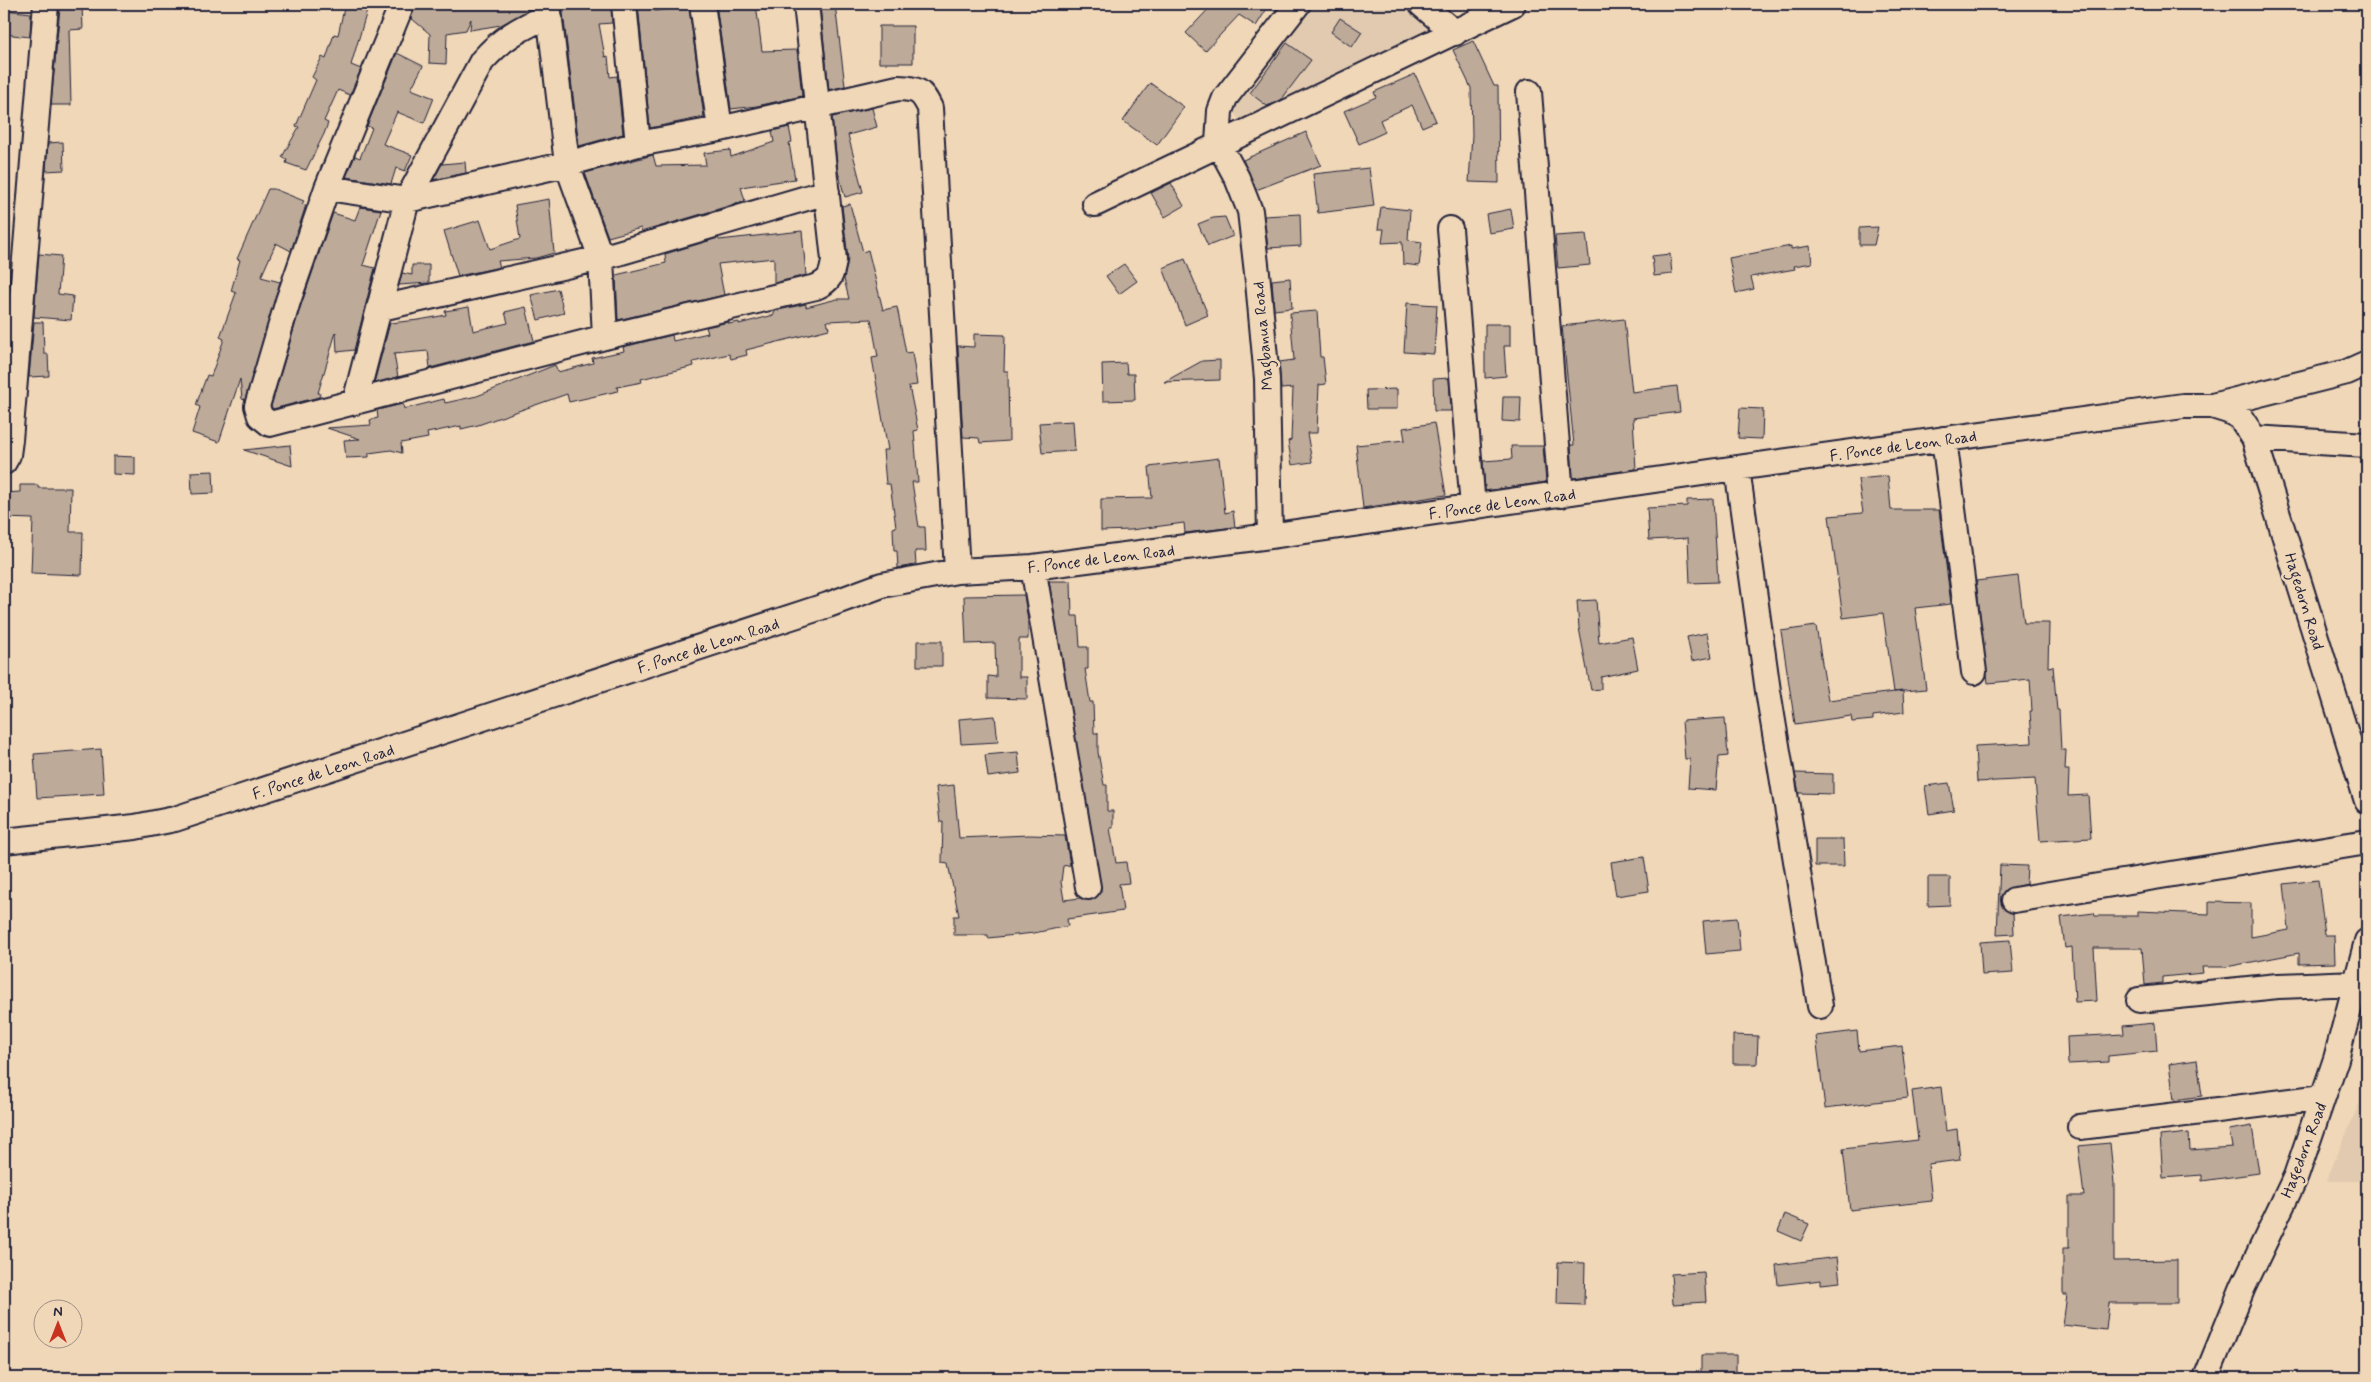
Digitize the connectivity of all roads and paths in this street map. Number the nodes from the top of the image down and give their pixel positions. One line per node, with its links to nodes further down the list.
1 (46, 4): 31 (street)
2 (402, 4): 17 (street)
3 (624, 4): 15 (street)
4 (702, 4): 13 (street)
5 (806, 4): 12 (street)
6 (1298, 4): 14 (street)
7 (1420, 4): 10 (street)
8 (1513, 4): 10 (street)
9 (549, 9): 16 (street); 19 (street)
10 (1455, 33): 14 (street)
11 (1529, 92): 33 (street)
12 (819, 106): 13 (street); 18 (street); 37 (street)
13 (720, 129): 15 (street)
14 (1218, 143): 20 (street); 35 (street, Magbanua Road)
15 (638, 144): 16 (street)
16 (567, 164): 19 (street); 22 (street)
17 (328, 188): 19 (street); 26 (street)
18 (827, 192): 22 (street); 24 (street)
19 (407, 200): 23 (street)
20 (1095, 204)
21 (1450, 229): 34 (street)
22 (601, 258): 23 (street); 24 (street)
23 (380, 308): 26 (street)
24 (605, 337): 26 (street)
25 (2367, 364): 27 (street, F. Ponce de Leon Road)
26 (355, 402)
27 (2220, 408): 28 (street, Hagedorn Road); 29 (street, F. Ponce de Leon Road)
28 (2254, 438): 30 (street); 39 (street, Hagedorn Road)
29 (1944, 439): 32 (street, F. Ponce de Leon Road); 38 (street)
30 (2367, 445)
31 (4, 462)
32 (1737, 468): 33 (street, F. Ponce de Leon Road); 47 (street)
33 (1561, 495): 34 (street, F. Ponce de Leon Road)
34 (1473, 507): 35 (street, F. Ponce de Leon Road)
35 (1270, 536): 36 (street, F. Ponce de Leon Road)
36 (1033, 567): 37 (street, F. Ponce de Leon Road); 42 (street)
37 (957, 571): 40 (street, F. Ponce de Leon Road)
38 (1974, 672)
39 (2367, 801)
40 (4, 841)
41 (2367, 842): 43 (street)
42 (1088, 887)
43 (2014, 900)
44 (2367, 941): 45 (street, Hagedorn Road)
45 (2357, 982): 46 (street); 48 (street, Hagedorn Road)
46 (2139, 1000)
47 (1820, 1006)
48 (2357, 1017): 49 (street, Hagedorn Road)
49 (2323, 1098): 50 (street); 51 (street, Hagedorn Road)
50 (2080, 1127)
51 (2206, 1378)

